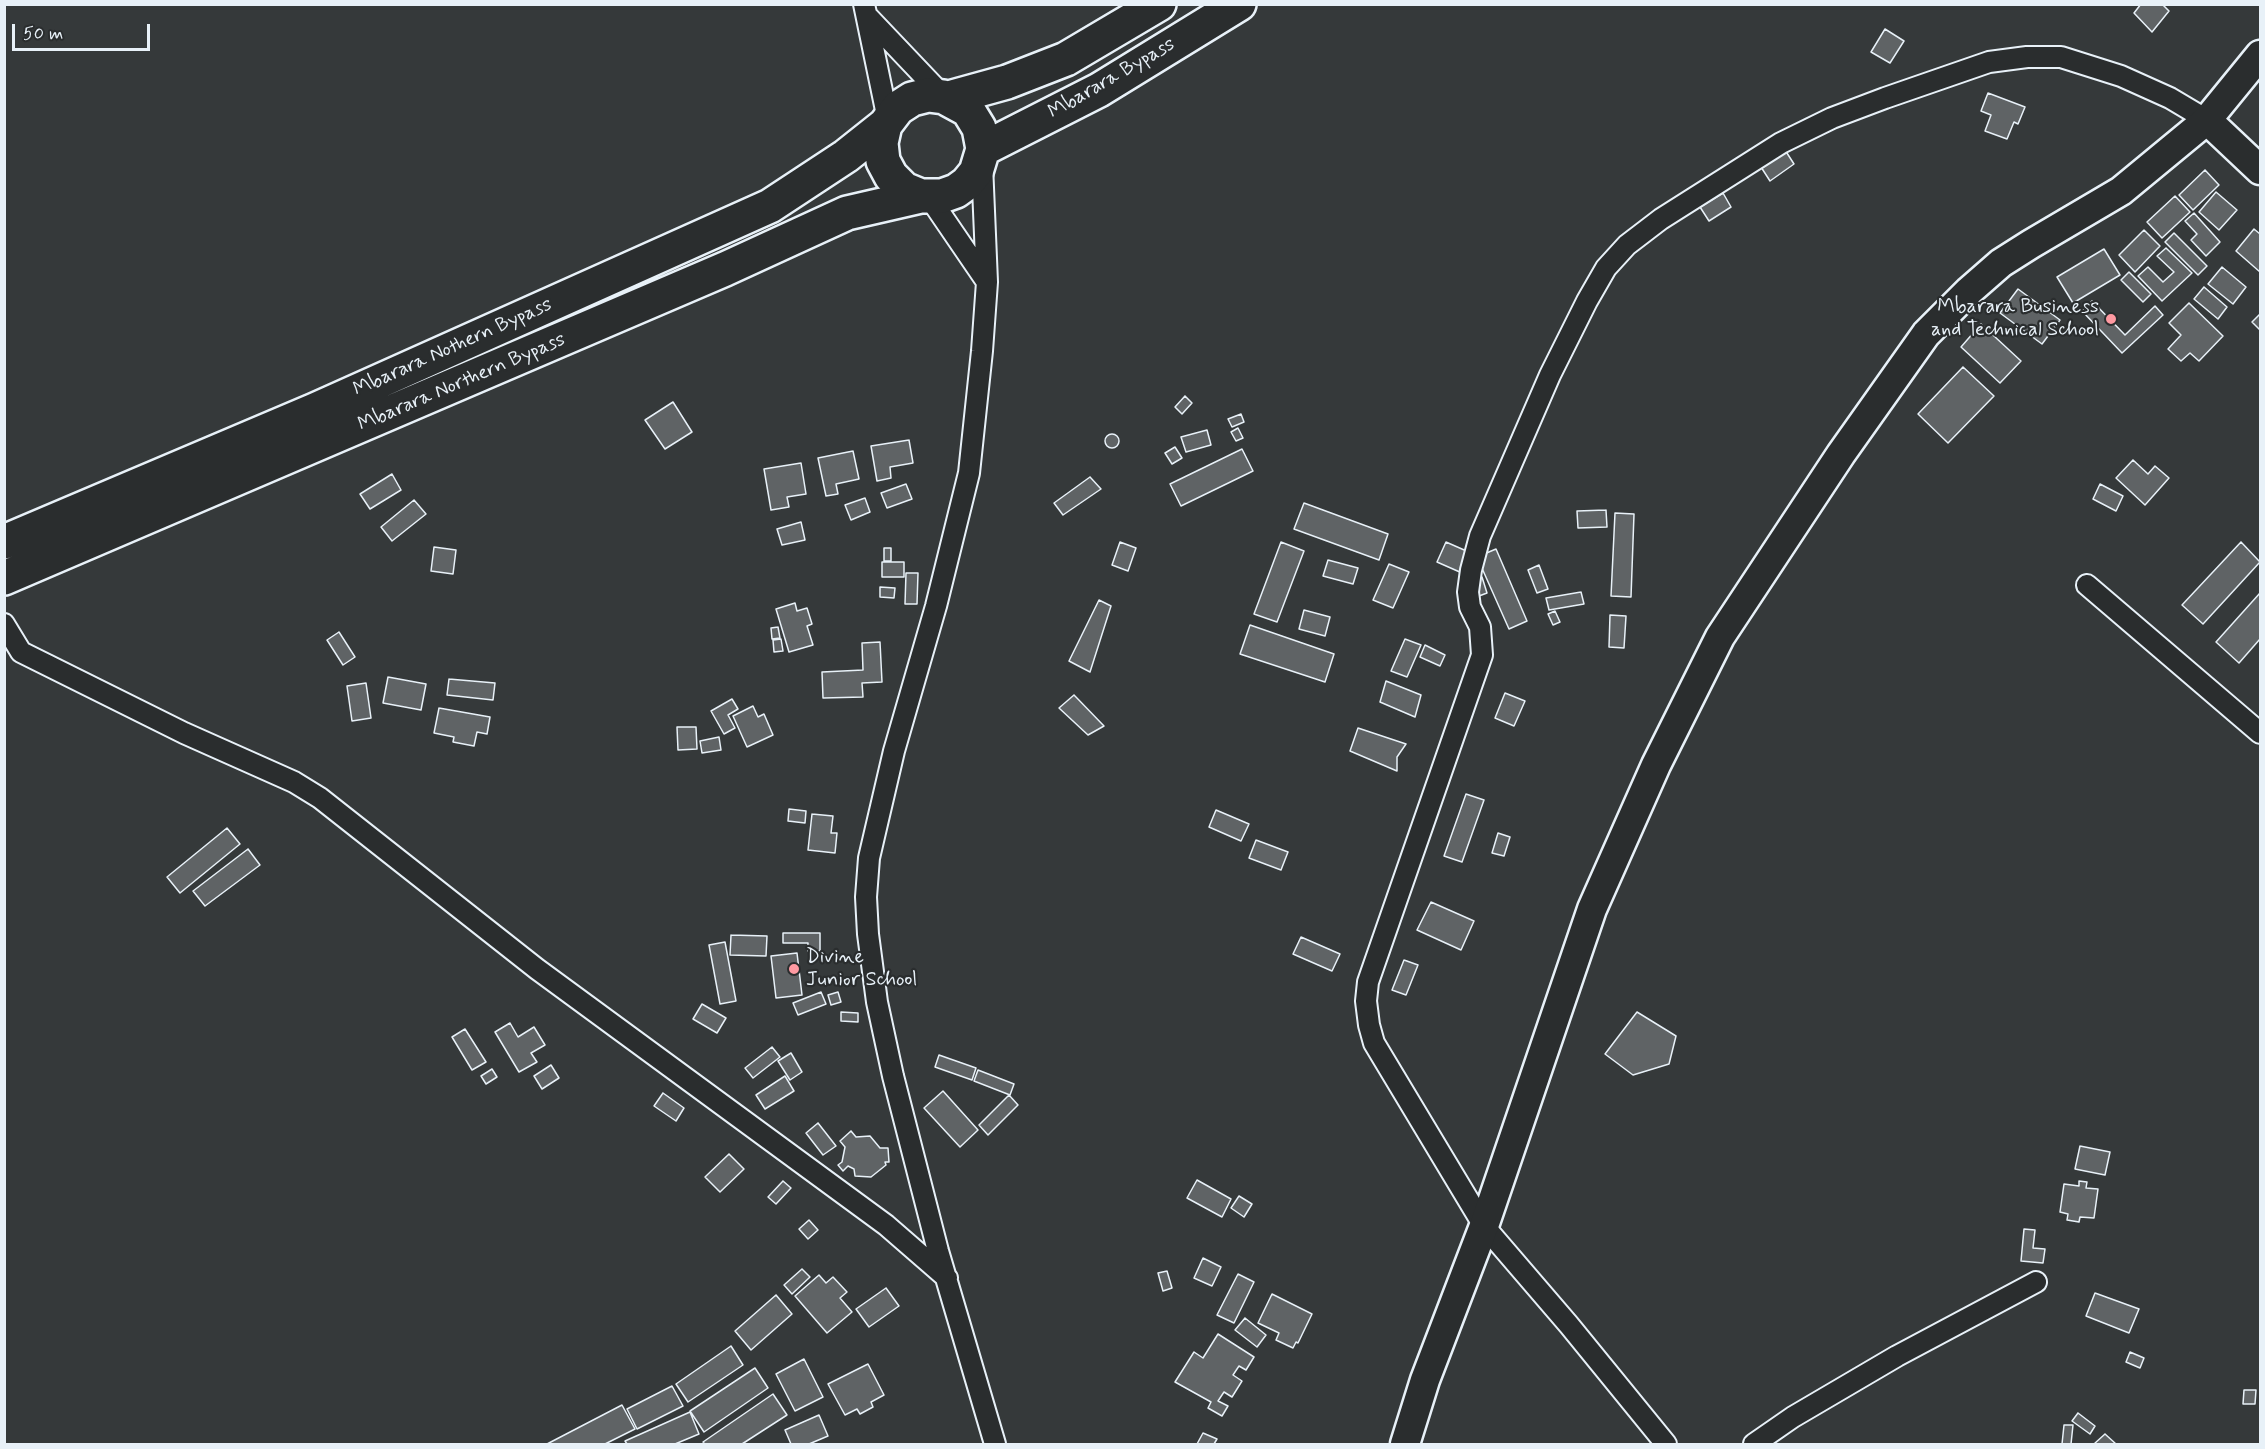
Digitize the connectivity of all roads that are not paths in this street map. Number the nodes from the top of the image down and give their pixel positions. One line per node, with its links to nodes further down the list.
1 (1160, 4): 5 (highway, Mbarara Bypass)
2 (1239, 4): 8 (highway, Mbarara Bypass)
3 (866, 10): 5 (street); 7 (street)
4 (2260, 55): 6 (main road)
5 (946, 98): 7 (highway); 8 (highway)
6 (2207, 120): 9 (main road); 17 (main road); 17 (street)
7 (887, 123): 10 (highway); 12 (highway, Mbarara Nothern Bypass)
8 (982, 154): 10 (highway); 11 (street)
9 (2260, 170)
10 (925, 196): 11 (street); 13 (highway, Mbarara Northern Bypass)
11 (987, 282): 18 (street)
12 (4, 542)
13 (4, 578)
14 (2087, 585): 16 (street)
15 (4, 624): 18 (street)
16 (2260, 733)
17 (1484, 1226): 21 (main road); 22 (street)
18 (948, 1278): 20 (street)
19 (2036, 1282): 23 (street)
20 (995, 1444)
21 (1405, 1444)
22 (1666, 1444)
23 (1754, 1444)

